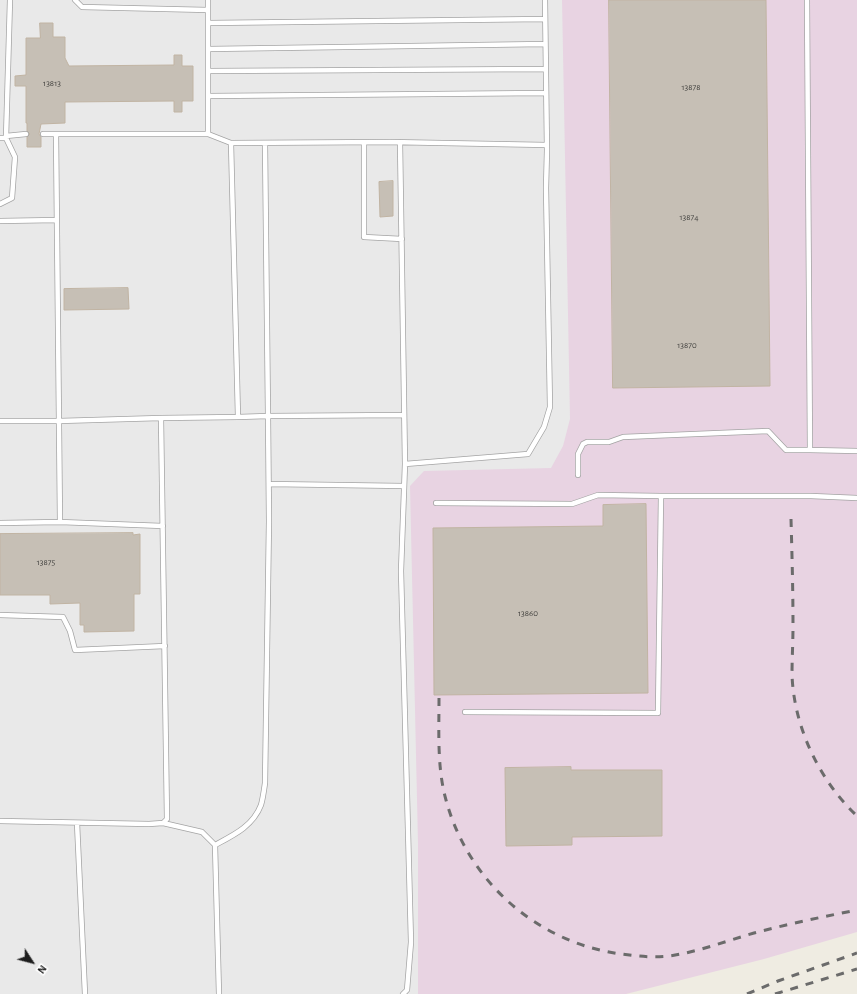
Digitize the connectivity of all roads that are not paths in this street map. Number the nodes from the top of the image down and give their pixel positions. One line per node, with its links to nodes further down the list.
1 (10, 0): 19 (lane)
2 (75, 0): 6 (lane)
3 (208, 0): 6 (lane)
4 (545, 0): 7 (lane)
5 (807, 0): 36 (lane)
6 (208, 10): 8 (lane)
7 (545, 19): 8 (lane); 9 (lane)
8 (209, 24): 10 (lane)
9 (545, 44): 10 (lane); 11 (lane)
10 (209, 49): 12 (lane)
11 (545, 69): 12 (lane); 13 (lane)
12 (209, 71): 14 (lane)
13 (546, 93): 14 (lane); 25 (lane)
14 (208, 96): 18 (lane)
15 (26, 134): 19 (lane)
16 (43, 134): 17 (lane)
17 (56, 134): 18 (lane); 27 (lane)
18 (208, 134): 23 (lane)
19 (6, 137): 20 (lane); 26 (lane)
20 (0, 138)
21 (364, 142): 22 (lane); 24 (lane); 29 (lane)
22 (400, 142): 25 (lane); 29 (lane)
23 (232, 143): 24 (lane); 32 (lane)
24 (265, 143): 31 (lane)
25 (547, 145): 38 (lane)
26 (0, 204)
27 (57, 220): 28 (lane); 35 (lane)
28 (0, 221)
29 (402, 239): 30 (lane)
30 (404, 415): 31 (lane); 38 (lane)
31 (268, 416): 32 (lane); 40 (lane)
32 (238, 417): 33 (lane)
33 (161, 418): 35 (lane); 47 (lane)
34 (0, 421): 35 (lane)
35 (59, 421): 45 (lane)
36 (810, 450): 37 (lane); 39 (lane)
37 (857, 451)
38 (405, 464): 41 (lane)
39 (578, 475)
40 (269, 484): 41 (lane); 54 (lane)
41 (404, 486): 57 (lane)
42 (661, 496): 43 (lane); 44 (lane); 50 (lane)
43 (857, 498)
44 (436, 503)
45 (60, 522): 46 (lane); 47 (lane)
46 (0, 523)
47 (163, 526): 49 (lane)
48 (0, 615): 49 (lane)
49 (165, 646): 53 (lane)
50 (465, 712)
51 (0, 821): 52 (lane)
52 (77, 823): 53 (lane); 55 (lane)
53 (163, 823): 54 (lane)
54 (215, 845): 56 (lane)
55 (85, 994)
56 (219, 994)
57 (403, 994)

